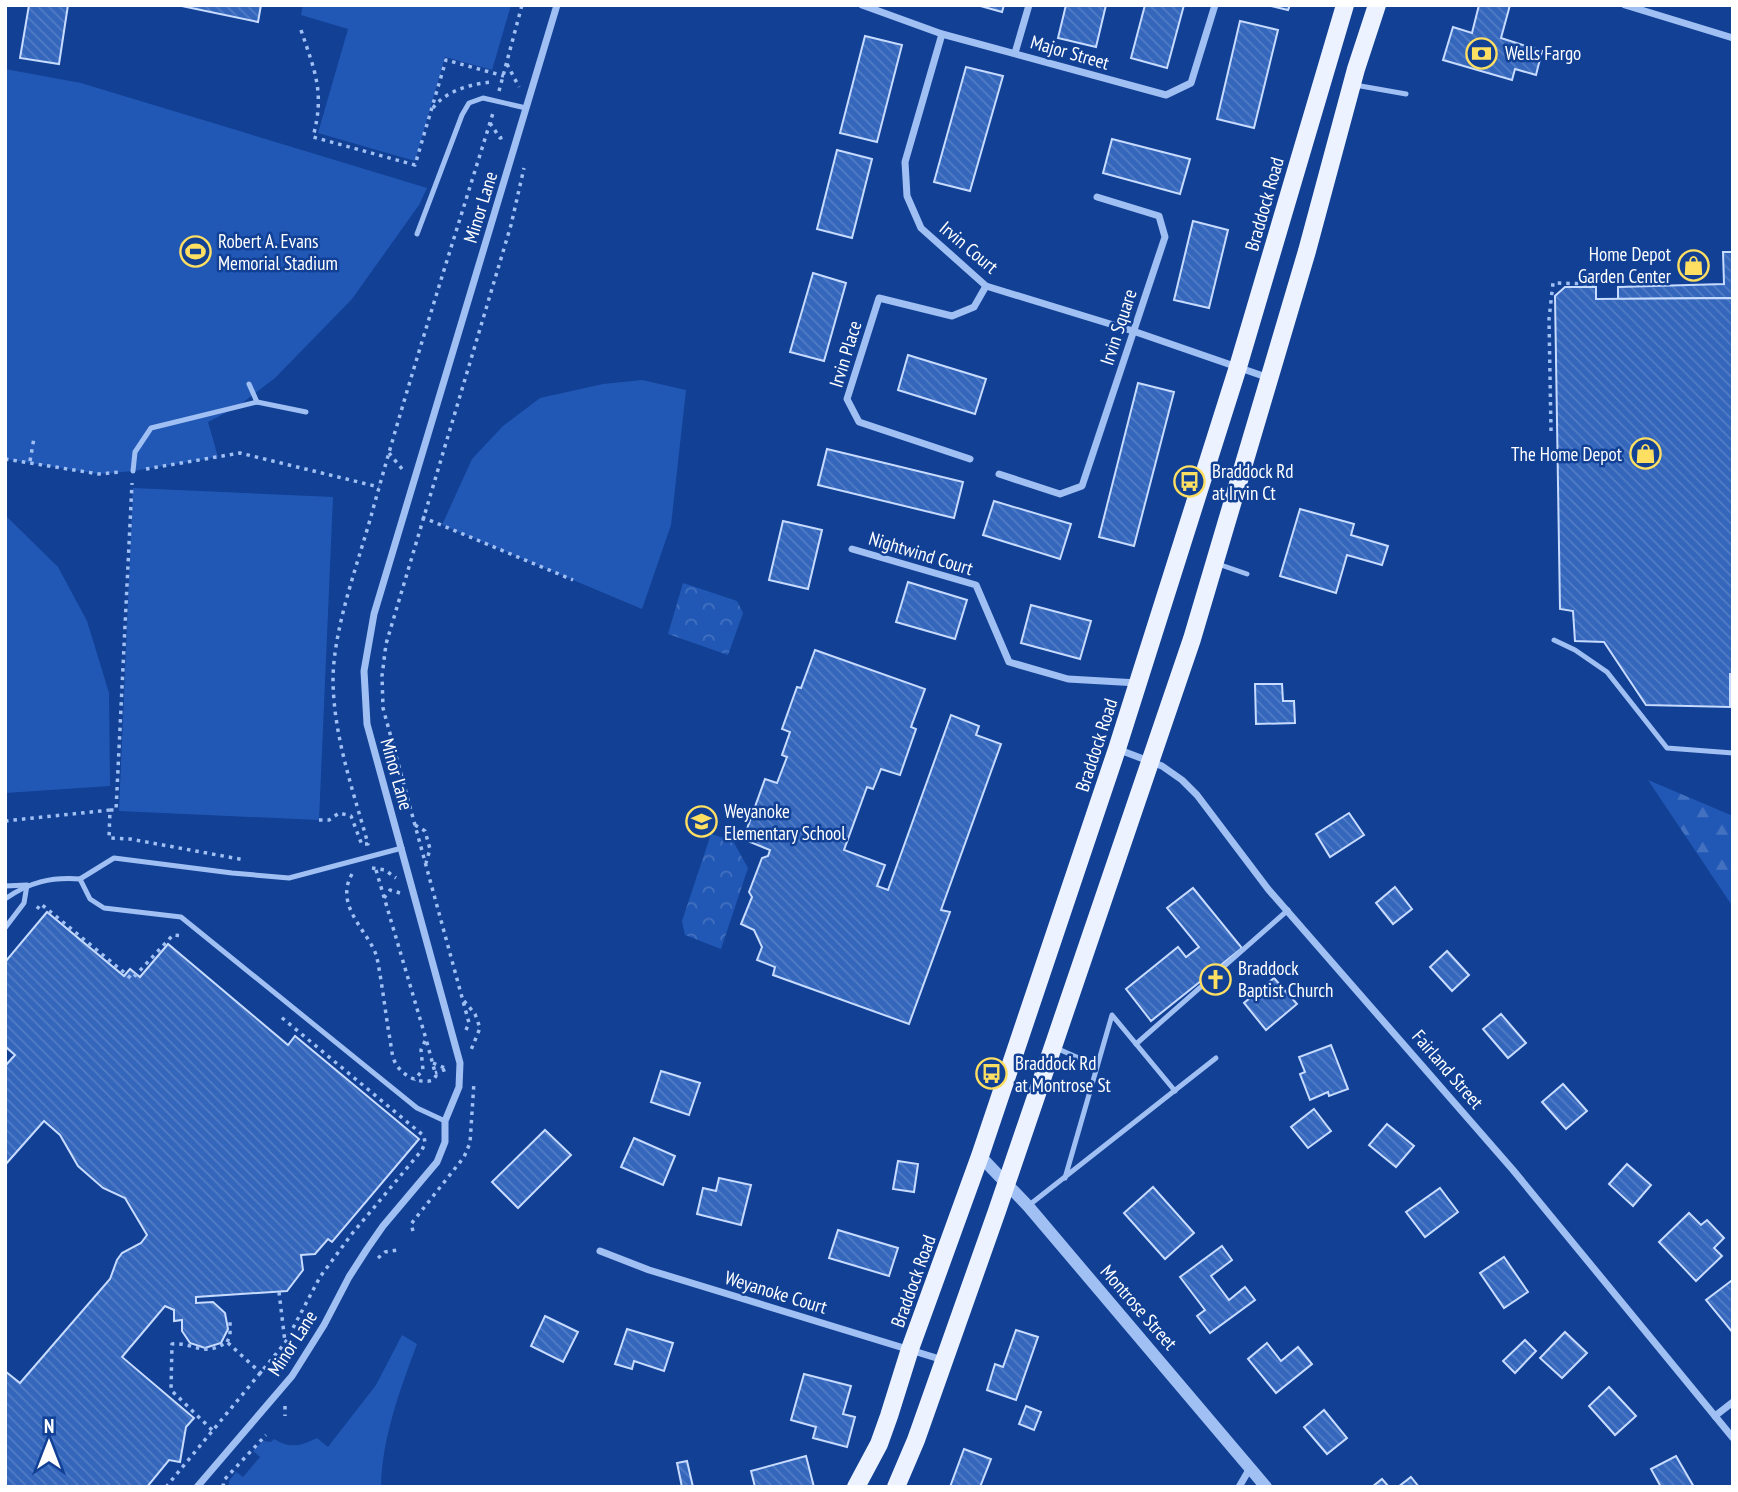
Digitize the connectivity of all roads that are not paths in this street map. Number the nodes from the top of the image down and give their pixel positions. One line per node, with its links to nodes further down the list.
1 (557, 5): 13 (street, Minor Lane)
2 (1029, 5): 10 (street)
3 (1215, 5): 10 (street, Major Street)
4 (1345, 5): 18 (main road, Braddock Road)
5 (1377, 5): 11 (main road)
6 (1625, 5): 9 (street)
7 (867, 6): 8 (street, Major Street)
8 (942, 34): 10 (street, Major Street); 16 (street, Irvin Court)
9 (1733, 38)
10 (1015, 53)
11 (1352, 85): 12 (lane); 19 (main road)
12 (1406, 94)
13 (526, 108): 15 (lane); 34 (street, Minor Lane)
14 (1097, 197): 17 (street, Irvin Square)
15 (417, 234)
16 (986, 286): 17 (street, Irvin Court); 23 (street, Irvin Place)
17 (1133, 331): 18 (street, Irvin Court); 25 (street, Irvin Square)
18 (1238, 367): 19 (street, Irvin Court); 30 (main road, Braddock Road)
19 (1270, 379): 27 (main road)
20 (249, 384): 21 (lane)
21 (257, 402): 22 (lane); 24 (lane)
22 (306, 412)
23 (971, 459)
24 (133, 471)
25 (999, 474)
26 (852, 548): 30 (street, Nightwind Court)
27 (1215, 563): 28 (lane); 33 (main road)
28 (1247, 574)
29 (1554, 640): 32 (lane)
30 (1139, 683): 31 (main road, Braddock Road)
31 (1117, 749): 33 (street, Fairland Street); 47 (main road, Braddock Road)
32 (1733, 753)
33 (1152, 762): 39 (street, Fairland Street); 42 (main road)
34 (402, 848): 35 (lane); 46 (street, Minor Lane)
35 (80, 879): 36 (lane); 46 (lane)
36 (27, 885): 37 (lane); 38 (lane); 40 (lane)
37 (5, 886)
38 (5, 899)
39 (1288, 910): 41 (lane); 55 (street, Fairland Street)
40 (5, 928)
41 (1136, 1044): 44 (lane); 45 (lane)
42 (1053, 1047): 44 (lane); 49 (main road)
43 (1216, 1058): 45 (lane)
44 (1097, 1066): 48 (lane)
45 (1175, 1091): 48 (lane)
46 (445, 1121): 58 (street, Minor Lane)
47 (980, 1156): 49 (street, Montrose Street); 52 (main road, Braddock Road)
48 (1065, 1178): 50 (lane)
49 (1006, 1183): 50 (street, Montrose Street); 53 (main road)
50 (1028, 1206): 57 (street, Montrose Street)
51 (600, 1251): 52 (street, Weyanoke Court)
52 (910, 1349): 53 (street, Weyanoke Court); 59 (main road, Braddock Road)
53 (944, 1360): 60 (main road)
54 (1733, 1402): 55 (street)
55 (1715, 1416): 56 (street, Fairland Street)
56 (1733, 1438)
57 (1250, 1467): 61 (street); 62 (street, Montrose Street)
58 (197, 1487)
59 (856, 1487)
60 (896, 1487)
61 (1239, 1487)
62 (1266, 1487)

